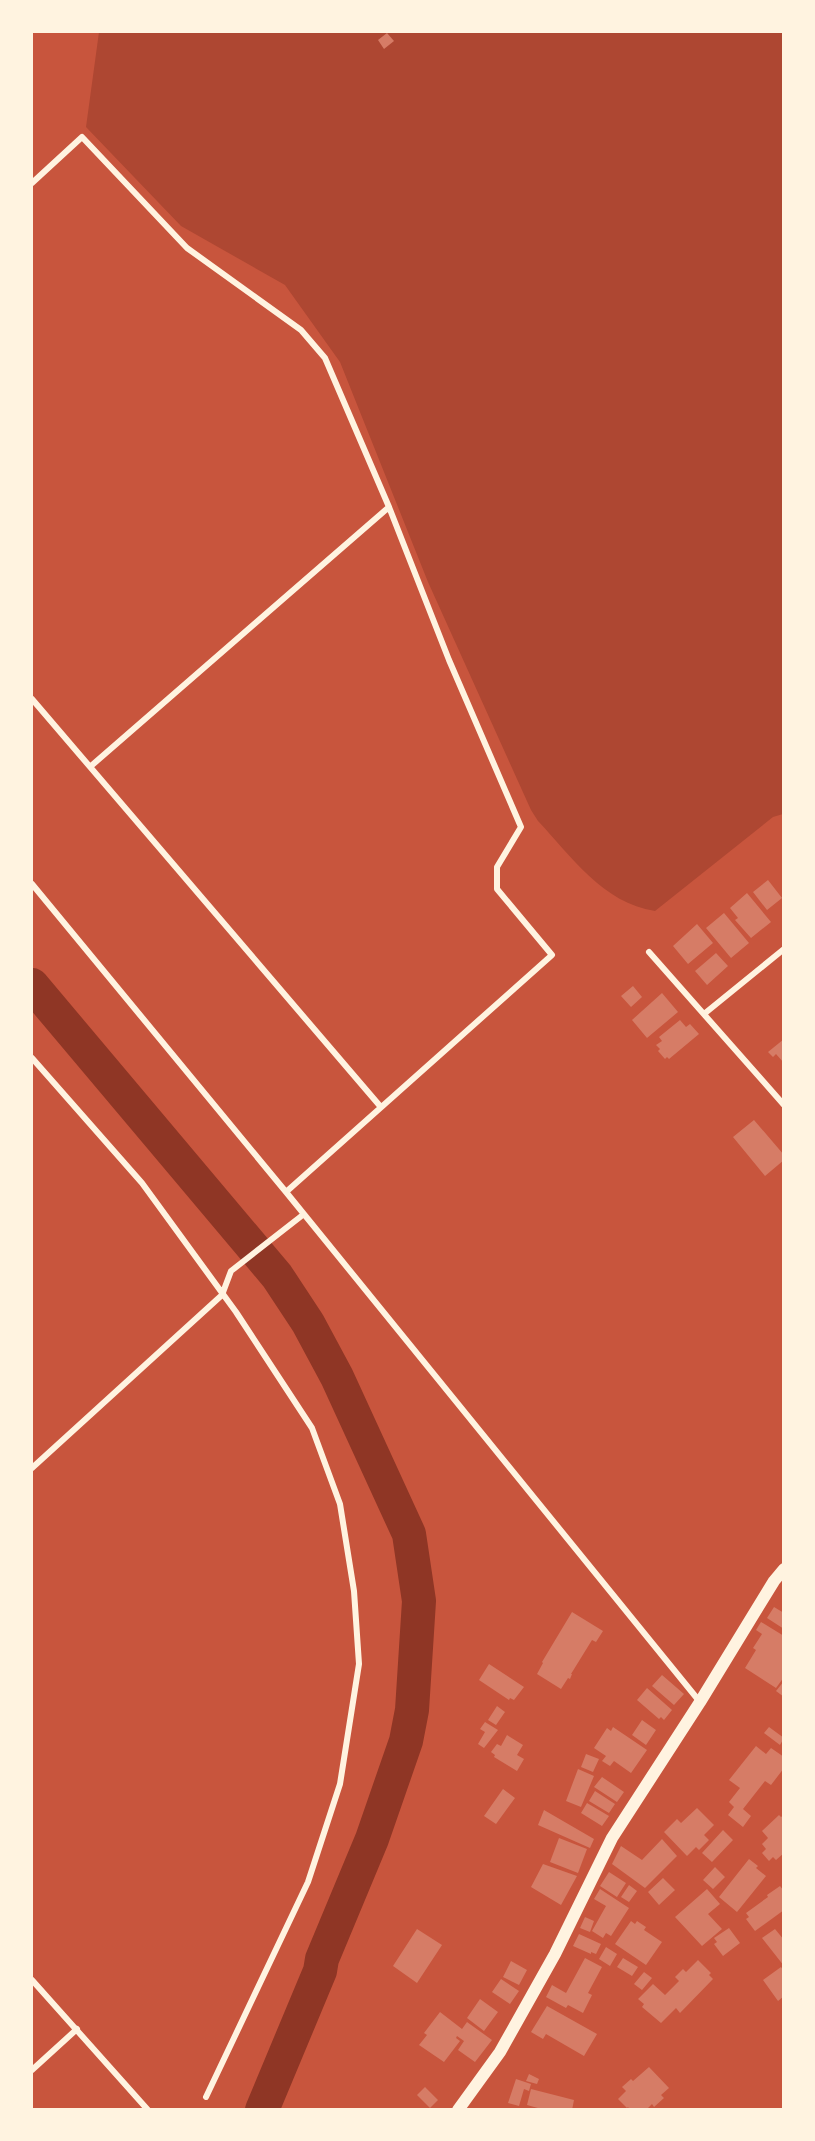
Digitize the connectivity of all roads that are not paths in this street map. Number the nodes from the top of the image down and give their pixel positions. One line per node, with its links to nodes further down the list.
1 (32, 183): 2 (street)
2 (390, 507): 4 (street); 11 (street)
3 (32, 699): 4 (street)
4 (91, 766): 11 (street)
5 (32, 884): 12 (street)
6 (783, 949): 8 (street)
7 (649, 952): 8 (street)
8 (704, 1014): 10 (street)
9 (32, 1058): 14 (street)
10 (783, 1105)
11 (380, 1106): 12 (street)
12 (286, 1192): 13 (street)
13 (304, 1214): 14 (street); 17 (street)
14 (222, 1295): 15 (street); 21 (street)
15 (32, 1468)
16 (783, 1569): 17 (main road)
17 (700, 1702): 23 (main road)
18 (32, 1980): 19 (street)
19 (77, 2029): 20 (street); 22 (street)
20 (32, 2070)
21 (206, 2097)
22 (148, 2109)
23 (458, 2109)

